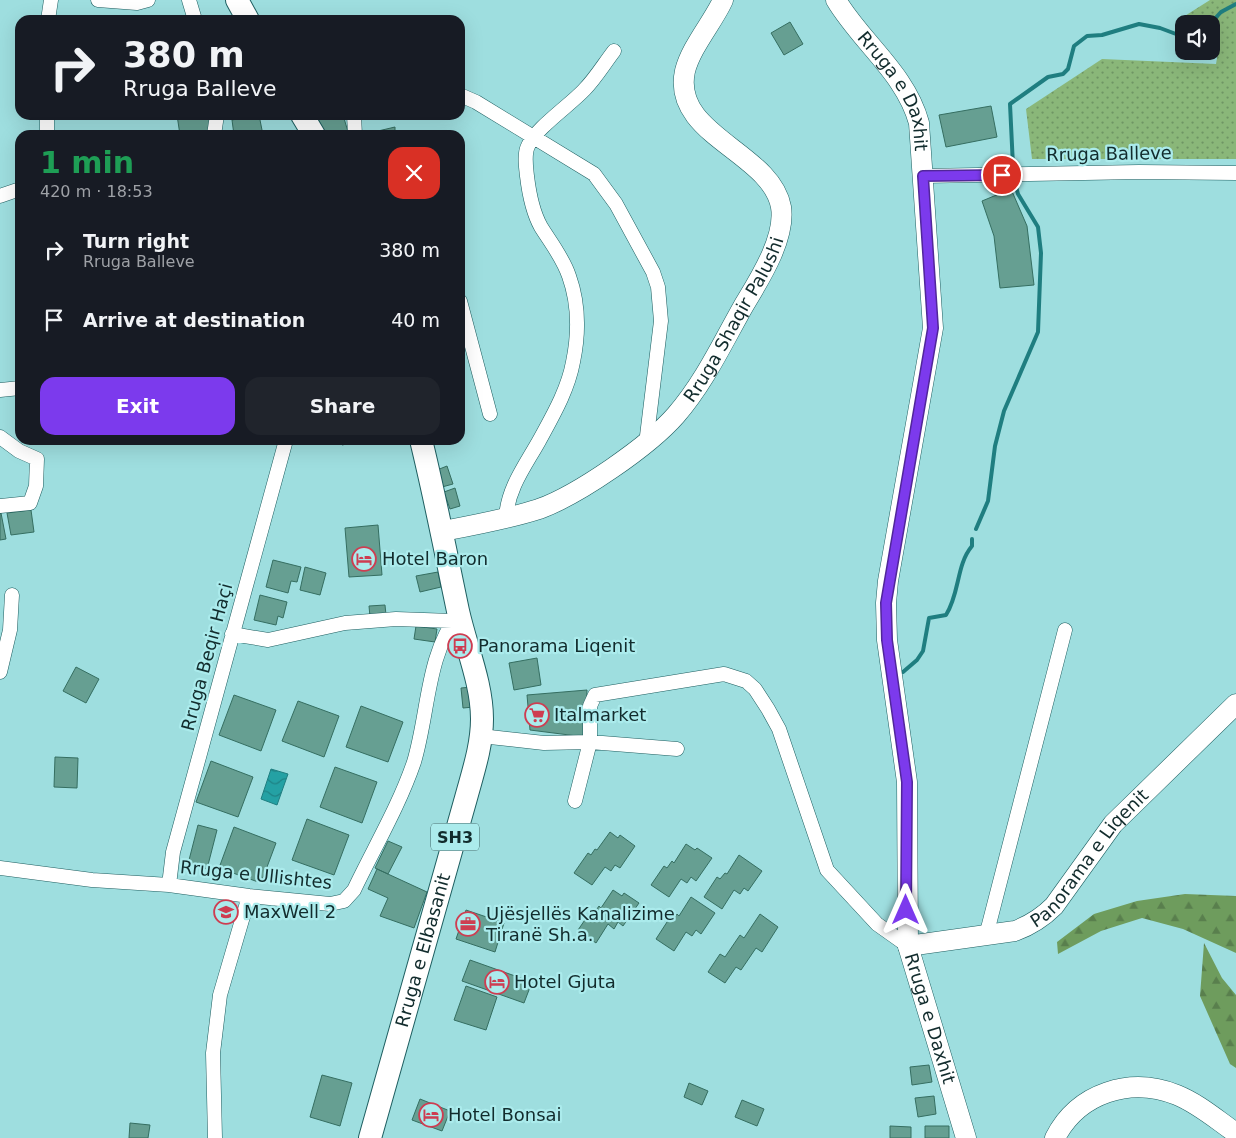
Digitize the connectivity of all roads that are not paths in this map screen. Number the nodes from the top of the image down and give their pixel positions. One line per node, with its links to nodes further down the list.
1 (51, 0): 8 (street)
2 (98, 0): 3 (street)
3 (148, 0)
4 (189, 0): 9 (street)
5 (237, 0): 10 (main road)
6 (723, 0): 23 (street, Rruga Shaqir Palushi)
7 (836, 0): 15 (street, Rruga e Daxhit)
8 (49, 15)
9 (194, 15)
10 (245, 15)
11 (614, 51): 13 (street)
12 (465, 97): 13 (street)
13 (533, 136): 23 (street); 27 (street)
14 (1236, 173): 15 (street, Rruga Balleve)
15 (923, 176): 43 (street, Rruga e Daxhit)
16 (15, 191): 17 (street)
17 (0, 196)
18 (465, 320): 21 (street)
19 (15, 388): 20 (street)
20 (0, 390)
21 (490, 414)
22 (0, 437): 26 (street)
23 (646, 444): 27 (street, Rruga Shaqir Palushi)
24 (285, 445): 32 (street, Rruga Beqir Haçi)
25 (422, 445): 28 (main road, Rruga e Elbasanit / SH3)
26 (0, 506)
27 (506, 517): 28 (street, Rruga Shaqir Palushi)
28 (443, 531): 30 (main road, Rruga e Elbasanit / SH3)
29 (12, 595): 33 (street)
30 (455, 617): 32 (street); 35 (main road, Rruga e Elbasanit / SH3); 41 (street, Rruga e Ullishtes)
31 (1065, 630): 42 (street)
32 (232, 634): 40 (street, Rruga Beqir Haçi)
33 (0, 672)
34 (1236, 704): 42 (street, Panorama e Liqenit)
35 (481, 736): 36 (street); 46 (main road, Rruga e Elbasanit / SH3)
36 (590, 742): 37 (street); 38 (street); 43 (street)
37 (677, 748)
38 (575, 801)
39 (0, 868): 40 (street, Rruga e Ullishtes)
40 (169, 885): 41 (street, Rruga e Ullishtes)
41 (249, 896): 45 (street)
42 (986, 936): 43 (street, Panorama e Liqenit)
43 (908, 946): 47 (street, Rruga e Daxhit)
44 (1236, 1133): 48 (street)
45 (215, 1138)
46 (370, 1138)
47 (966, 1138)
48 (1055, 1138)

